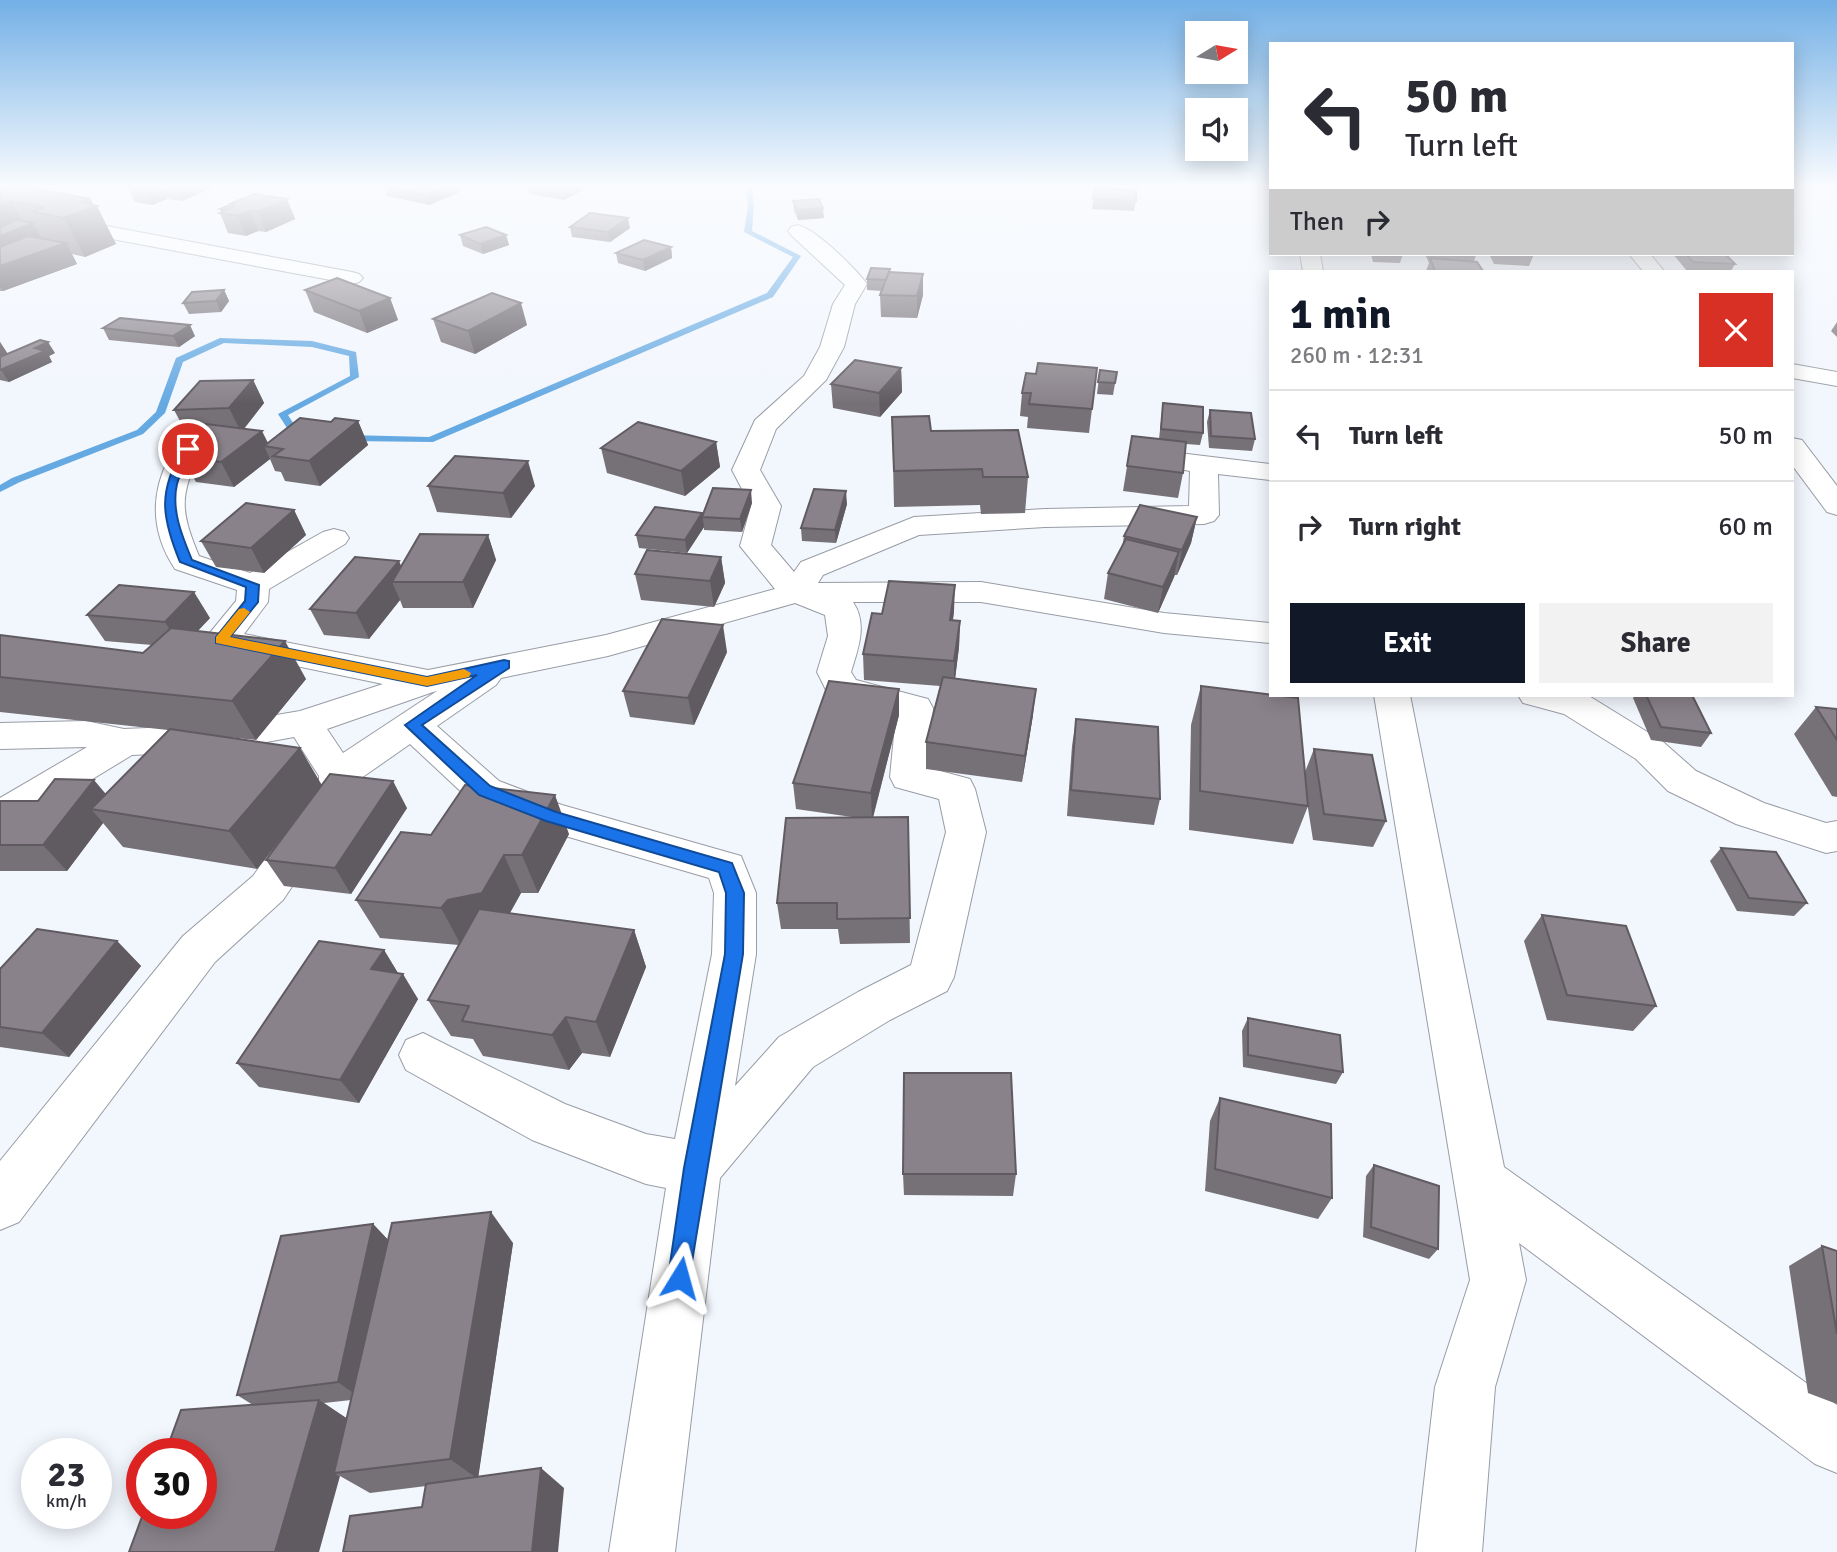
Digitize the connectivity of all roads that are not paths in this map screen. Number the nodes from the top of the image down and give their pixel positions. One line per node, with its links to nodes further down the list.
1 (248, 258): 3 (street)
2 (828, 258): 14 (street)
3 (352, 278)
4 (1794, 371): 5 (street)
5 (1837, 379)
6 (188, 449): 13 (street)
7 (1794, 452): 11 (street)
8 (1148, 457): 9 (street)
9 (1204, 464): 10 (street); 14 (street)
10 (1269, 472)
11 (1837, 506)
12 (334, 538): 13 (street)
13 (253, 585): 18 (street)
14 (796, 593): 15 (street); 18 (street); 26 (street)
15 (1269, 633)
16 (1392, 697): 27 (street)
17 (1544, 697): 24 (street)
18 (420, 703): 19 (street); 22 (street); 26 (street)
19 (304, 723): 21 (street); 22 (street)
20 (0, 736): 21 (street)
21 (124, 742): 23 (street)
22 (338, 775): 28 (street)
23 (11, 810)
24 (1837, 836)
25 (423, 1055): 26 (street)
26 (695, 1168): 30 (street)
27 (1478, 1180): 29 (street); 31 (street)
28 (0, 1203)
29 (1837, 1442)
30 (642, 1552)
31 (1449, 1552)

